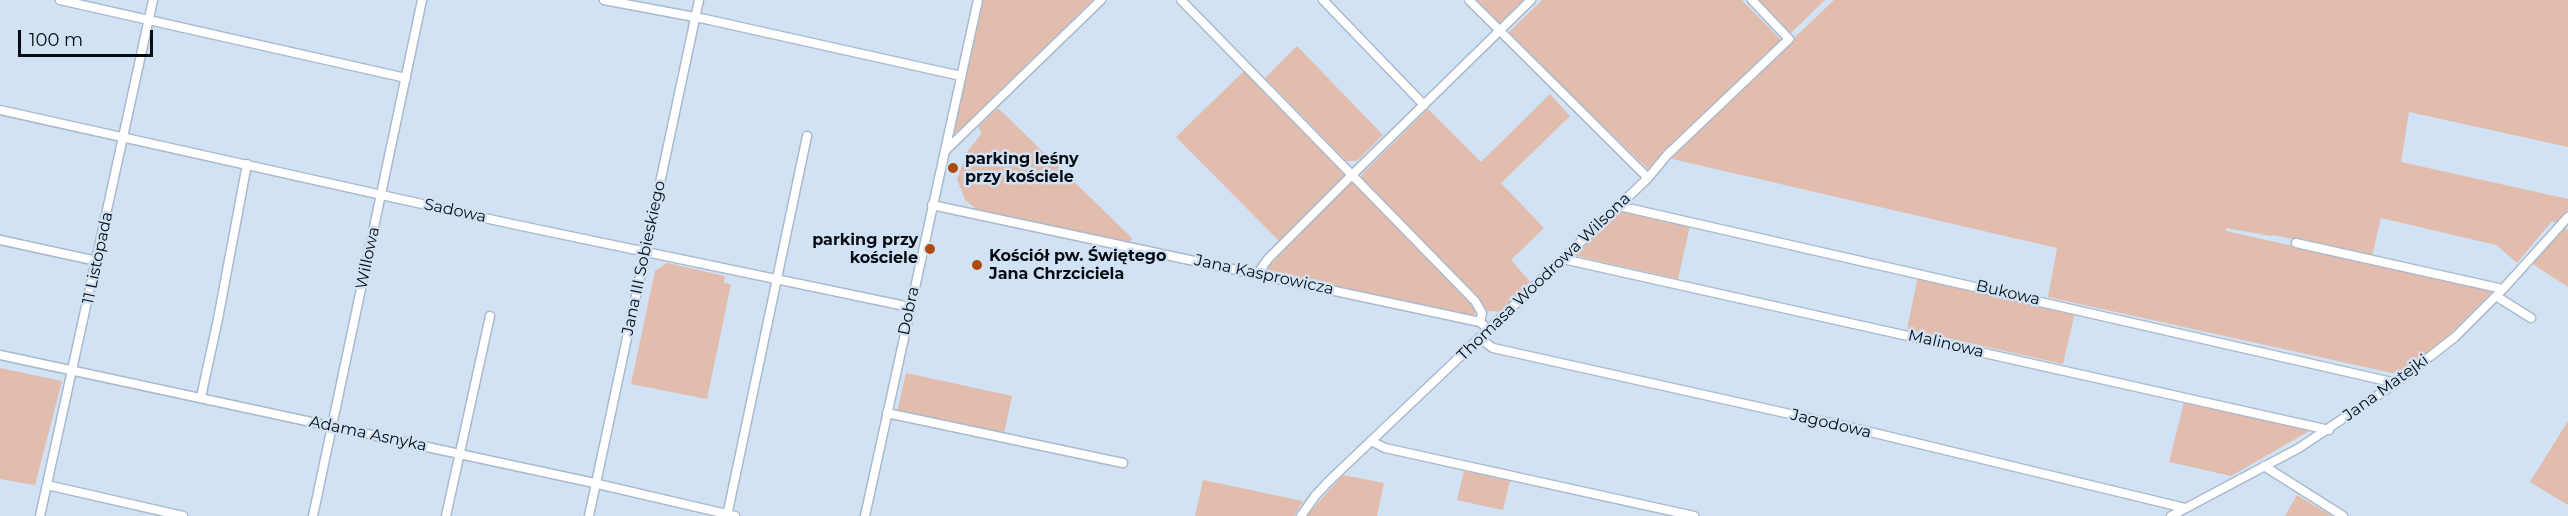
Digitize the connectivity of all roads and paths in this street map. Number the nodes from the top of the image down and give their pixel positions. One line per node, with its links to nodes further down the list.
1 (60, 0): 14 (street)
2 (153, 0): 14 (street, 11 Listopada)
3 (422, 0): 17 (street, Willowa)
4 (604, 0): 13 (street)
5 (699, 0): 13 (street, Jana III Sobieskiego)
6 (978, 0): 16 (street, Dobra)
7 (1101, 0): 22 (street)
8 (1181, 0): 24 (street)
9 (1323, 0): 18 (street)
10 (1468, 0): 15 (street)
11 (1532, 0): 15 (street)
12 (1752, 0): 25 (street, Thomasa Woodrowa Wilsona)
13 (695, 18): 16 (street); 32 (street, Jana III Sobieskiego)
14 (149, 20): 17 (street); 20 (street, 11 Listopada)
15 (1499, 31): 18 (street); 25 (street)
16 (961, 76): 22 (street, Dobra)
17 (406, 78): 26 (street, Willowa)
18 (1424, 105): 24 (street)
19 (0, 110): 20 (street, Sadowa)
20 (123, 136): 23 (street, Sadowa); 34 (street, 11 Listopada)
21 (807, 136): 36 (street)
22 (945, 152): 27 (street, Dobra)
23 (247, 164): 26 (street, Sadowa); 47 (street)
24 (1352, 175): 35 (street); 41 (street)
25 (1648, 178): 28 (street, Thomasa Woodrowa Wilsona)
26 (381, 195): 32 (street, Sadowa); 49 (street, Willowa)
27 (932, 205): 35 (street, Jana Kasprowicza); 38 (street, Dobra)
28 (1619, 206): 33 (street, Thomasa Woodrowa Wilsona); 46 (street, Bukowa)
29 (2567, 219): 37 (street, Jana Matejki)
30 (0, 240): 34 (street)
31 (2296, 243): 37 (street)
32 (645, 252): 36 (street, Sadowa); 55 (street, Jana III Sobieskiego)
33 (1563, 259): 42 (street, Thomasa Woodrowa Wilsona); 50 (street, Malinowa)
34 (97, 261): 45 (street, 11 Listopada)
35 (1258, 273): 41 (street, Jana Kasprowicza)
36 (776, 280): 38 (street, Sadowa); 58 (street)
37 (2499, 293): 40 (street); 46 (street, Jana Matejki)
38 (910, 307): 48 (street, Dobra)
39 (490, 316): 52 (street)
40 (2531, 318)
41 (1480, 322): 42 (street, Jana Kasprowicza)
42 (1488, 329): 43 (street, Thomasa Woodrowa Wilsona)
43 (1479, 338): 51 (street, Thomasa Woodrowa Wilsona); 57 (street, Jagodowa)
44 (0, 355): 45 (street, Adama Asnyka)
45 (74, 370): 47 (street, Adama Asnyka); 56 (street, 11 Listopada)
46 (2396, 383): 50 (street, Jana Matejki)
47 (201, 397): 49 (street, Adama Asnyka)
48 (887, 413): 53 (street); 64 (street, Dobra)
49 (333, 426): 52 (street, Adama Asnyka); 61 (street, Willowa)
50 (2329, 430): 54 (street, Jana Matejki)
51 (1371, 441): 65 (street, Thomasa Woodrowa Wilsona); 66 (street)
52 (460, 454): 55 (street, Adama Asnyka); 62 (street)
53 (1123, 463)
54 (2264, 466): 57 (street, Jana Matejki); 68 (street)
55 (596, 483): 58 (street, Adama Asnyka); 63 (street, Jana III Sobieskiego)
56 (47, 484): 59 (street, 11 Listopada); 60 (street)
57 (2185, 508): 67 (street, Jana Matejki)
58 (730, 515)
59 (40, 516)
60 (183, 516)
61 (313, 516)
62 (446, 516)
63 (589, 516)
64 (865, 516)
65 (1301, 516)
66 (1694, 516)
67 (2171, 516)
68 (2343, 516)

